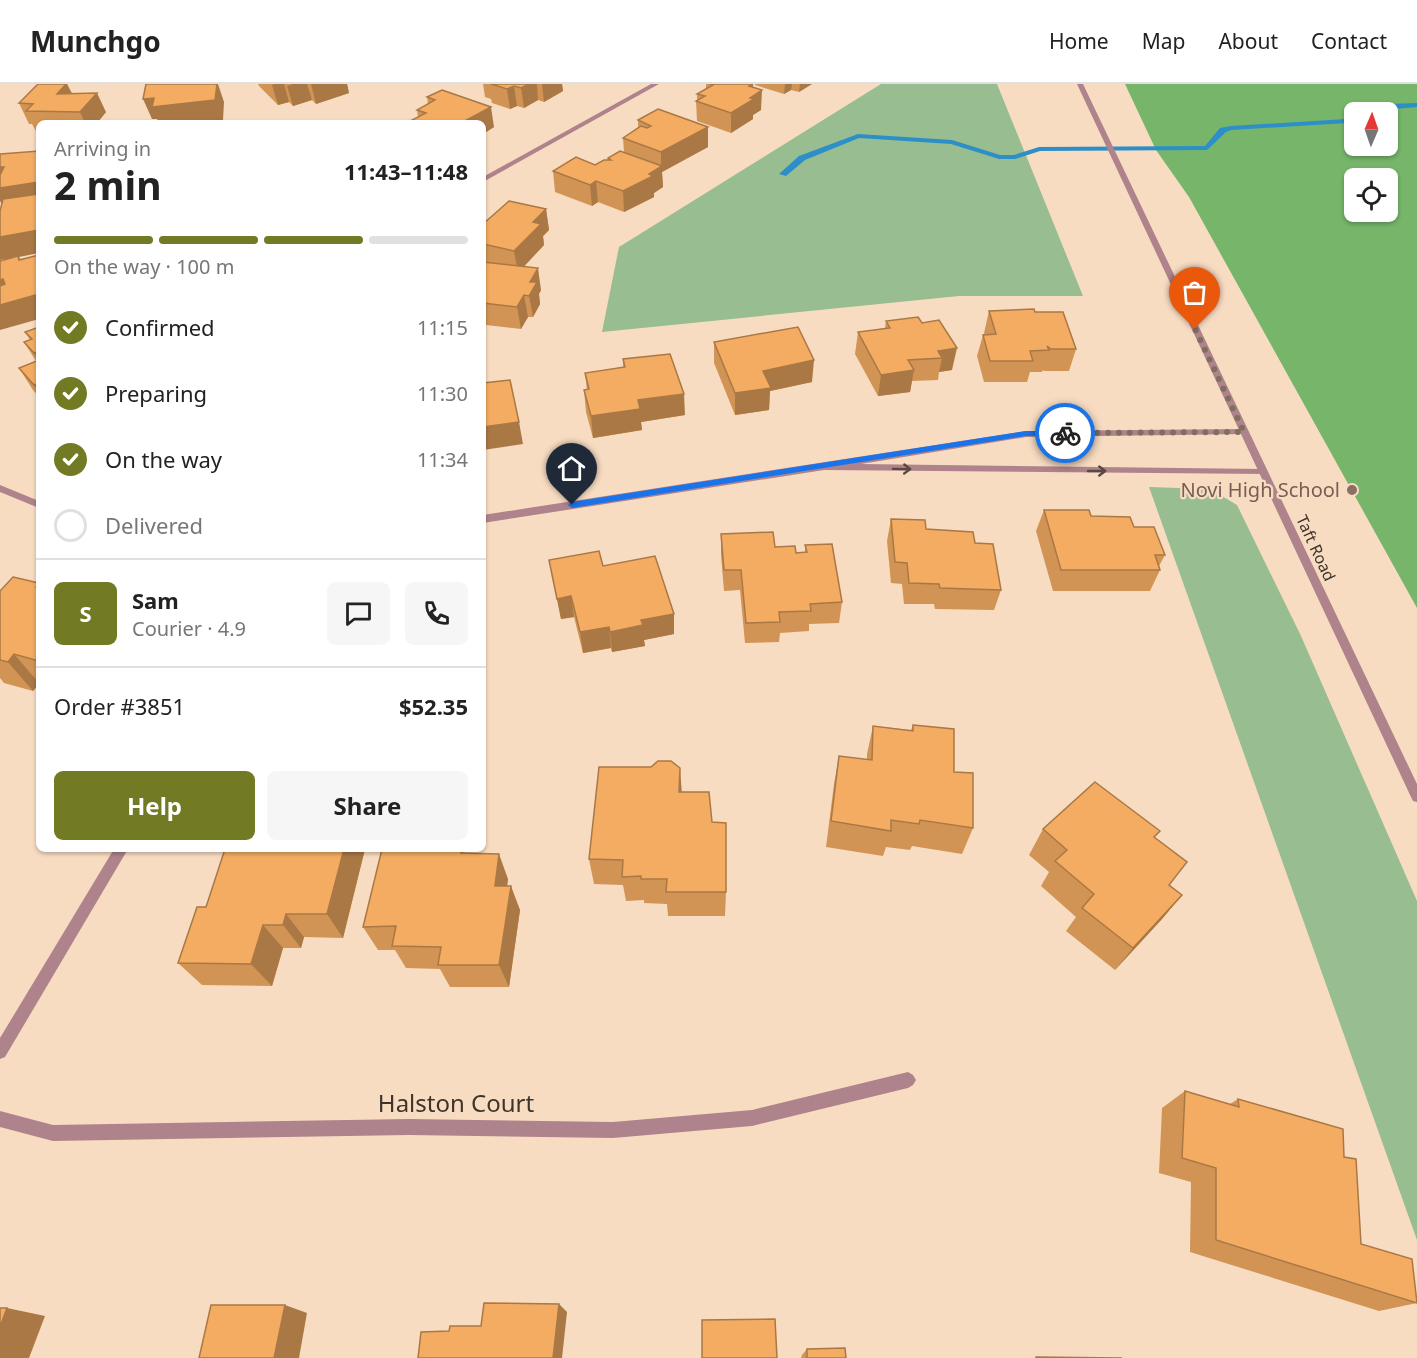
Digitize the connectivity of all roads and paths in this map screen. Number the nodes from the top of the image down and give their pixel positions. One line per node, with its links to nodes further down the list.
1 (656, 84): 3 (street)
2 (1080, 84): 4 (street, Taft Road)
3 (486, 178)
4 (1244, 432): 5 (street); 6 (street, Taft Road)
5 (824, 467): 6 (street, one-way to 6); 9 (street)
6 (1263, 472): 10 (street, Taft Road)
7 (0, 488): 8 (street)
8 (36, 504)
9 (486, 519)
10 (1417, 797)
11 (119, 852): 12 (street)
12 (0, 1052)
13 (908, 1080): 14 (street, Halston Court)
14 (0, 1119)

